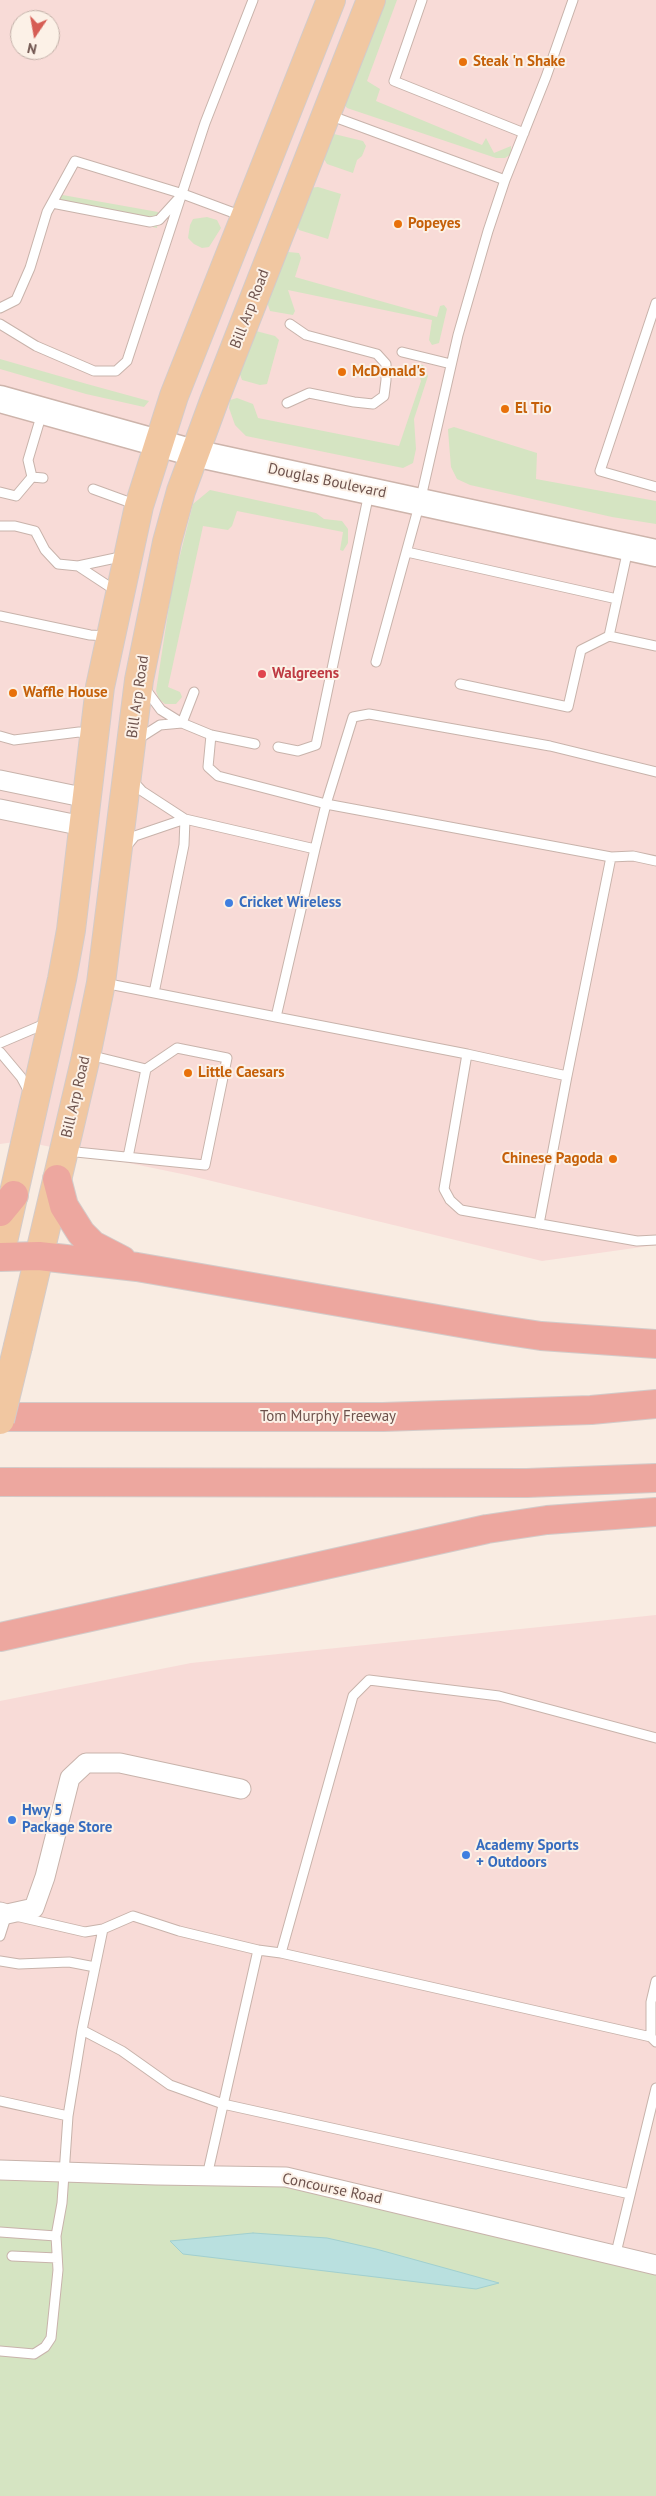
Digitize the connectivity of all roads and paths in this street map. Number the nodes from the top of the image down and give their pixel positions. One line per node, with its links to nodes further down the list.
1 (253, 0): 9 (lane)
2 (331, 0): 11 (main road)
3 (371, 0): 6 (main road, Bill Arp Road)
4 (422, 0): 7 (lane)
5 (573, 0): 7 (lane)
6 (327, 114): 8 (lane); 22 (main road, Bill Arp Road)
7 (524, 133): 8 (lane)
8 (505, 180): 17 (lane)
9 (183, 194): 10 (lane); 10 (lane); 11 (lane); 14 (lane)
10 (52, 203): 13 (lane)
11 (245, 218): 21 (main road)
12 (656, 303): 25 (lane)
13 (0, 308)
14 (0, 324)
15 (290, 324): 19 (lane)
16 (402, 352): 17 (lane)
17 (451, 364): 29 (lane)
18 (0, 400): 20 (main road, Douglas Boulevard)
19 (287, 403)
20 (42, 411): 21 (main road, Douglas Boulevard); 23 (lane)
21 (158, 443): 22 (main road, Douglas Boulevard); 30 (main road)
22 (194, 453): 27 (main road, Douglas Boulevard); 44 (main road, Bill Arp Road)
23 (32, 478): 24 (lane); 28 (lane)
24 (43, 478)
25 (656, 487)
26 (93, 489): 30 (lane)
27 (370, 491): 29 (main road, Douglas Boulevard); 53 (lane)
28 (0, 492)
29 (420, 502): 32 (main road, Douglas Boulevard); 33 (lane)
30 (139, 506): 35 (main road)
31 (0, 526): 36 (lane)
32 (629, 547): 34 (main road, Douglas Boulevard); 38 (lane)
33 (407, 552): 38 (lane); 43 (lane)
34 (656, 553)
35 (128, 556): 36 (lane); 37 (main road)
36 (78, 566): 37 (lane)
37 (120, 593): 40 (main road)
38 (618, 599): 41 (lane)
39 (0, 616): 40 (lane)
40 (110, 636): 48 (main road)
41 (609, 636): 42 (lane); 45 (lane)
42 (656, 646)
43 (376, 662)
44 (139, 680): 47 (lane); 52 (main road, Bill Arp Road)
45 (460, 684)
46 (194, 692): 47 (lane)
47 (182, 723): 50 (lane); 52 (lane)
48 (94, 735): 49 (lane); 57 (main road)
49 (0, 736)
50 (211, 736): 51 (lane); 58 (lane)
51 (255, 744)
52 (131, 747): 55 (main road, Bill Arp Road)
53 (278, 747)
54 (656, 772): 58 (lane)
55 (128, 776): 60 (lane); 63 (main road, Bill Arp Road)
56 (0, 780): 57 (street)
57 (87, 798): 61 (main road)
58 (326, 804): 62 (lane); 64 (lane)
59 (0, 808): 61 (street)
60 (185, 819): 62 (lane); 63 (lane); 67 (lane)
61 (83, 826): 69 (main road)
62 (315, 849): 68 (lane)
63 (118, 857): 66 (main road, Bill Arp Road)
64 (610, 858): 65 (lane); 75 (lane)
65 (656, 860)
66 (101, 983): 67 (lane); 72 (main road, Bill Arp Road)
67 (154, 993): 68 (lane)
68 (276, 1017): 73 (lane)
69 (54, 1019): 70 (lane); 76 (main road)
70 (0, 1043)
71 (0, 1052): 76 (lane)
72 (86, 1054): 74 (lane); 77 (main road, Bill Arp Road)
73 (467, 1054): 75 (lane); 81 (lane)
74 (146, 1068): 78 (lane); 78 (lane)
75 (567, 1076): 81 (lane)
76 (35, 1103): 80 (main road)
77 (64, 1150): 78 (lane); 79 (main road, Bill Arp Road)
78 (128, 1157)
79 (57, 1179): 84 (main road, Bill Arp Road); 85 (highway)
80 (7, 1203): 83 (main road)
81 (539, 1224): 82 (lane)
82 (656, 1240)
83 (0, 1256): 84 (highway)
84 (39, 1256): 85 (highway); 88 (main road, Bill Arp Road, bridge)
85 (137, 1267): 86 (highway)
86 (656, 1344)
87 (656, 1404): 88 (highway, Tom Murphy Freeway)
88 (0, 1419)
89 (656, 1478): 90 (highway)
90 (0, 1482)
91 (656, 1512): 92 (highway)
92 (1, 1636)
93 (656, 1738): 99 (lane)
94 (241, 1789): 95 (street)
95 (4, 1913): 96 (lane); 97 (lane)
96 (103, 1929): 98 (lane); 101 (lane)
97 (0, 1936)
98 (258, 1950): 99 (lane); 107 (lane)
99 (280, 1953): 104 (lane)
100 (0, 1961): 101 (lane)
101 (95, 1967): 103 (lane)
102 (656, 1981): 104 (lane)
103 (82, 2030): 107 (lane); 108 (lane)
104 (654, 2039)
105 (656, 2088): 112 (lane)
106 (0, 2101): 108 (lane)
107 (224, 2104): 111 (lane); 112 (lane)
108 (68, 2116): 110 (lane)
109 (0, 2170): 110 (street, Concourse Road)
110 (64, 2173): 111 (street, Concourse Road); 114 (lane)
111 (207, 2176): 116 (street, Concourse Road)
112 (630, 2194): 116 (lane)
113 (0, 2232): 114 (lane)
114 (56, 2236): 117 (lane)
115 (12, 2256): 117 (lane)
116 (615, 2257): 118 (street, Concourse Road)
117 (57, 2258): 119 (lane)
118 (656, 2266)
119 (0, 2351)

